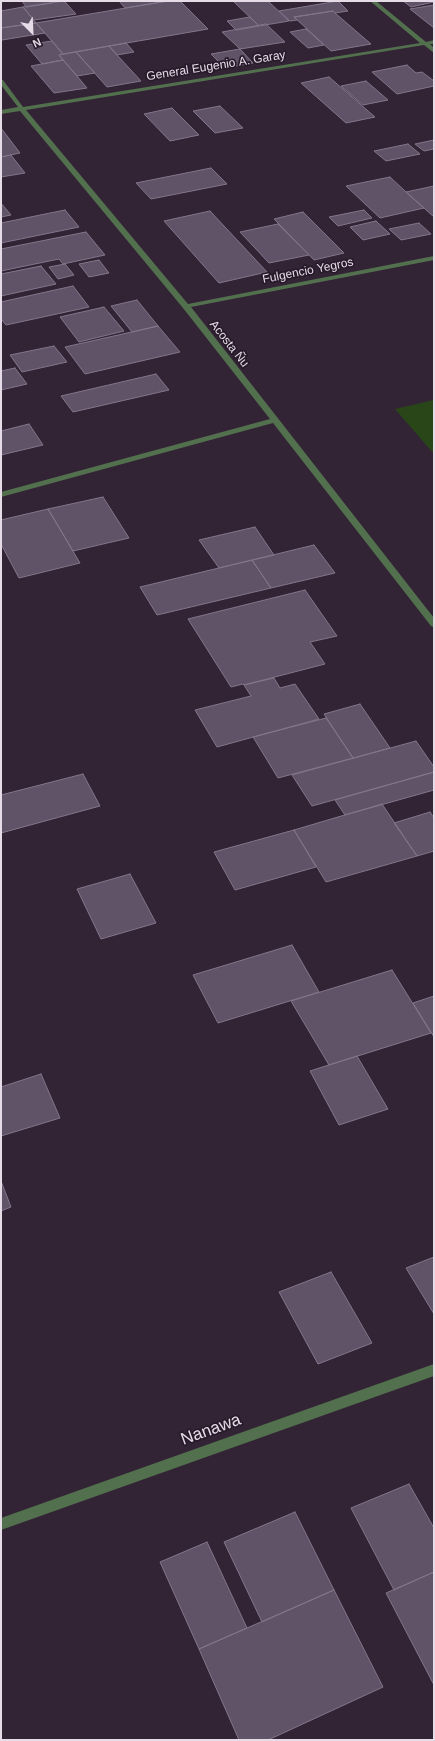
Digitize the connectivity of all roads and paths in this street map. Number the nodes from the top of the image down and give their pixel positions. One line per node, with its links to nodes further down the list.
1 (373, 1): 3 (street)
2 (434, 42): 3 (street, General Eugenio A. Garay)
3 (425, 44): 4 (street); 6 (street, General Eugenio A. Garay)
4 (434, 51)
5 (1, 81): 6 (street, Acosta Ñu)
6 (22, 109): 7 (street, General Eugenio A. Garay); 9 (street, Acosta Ñu)
7 (1, 112)
8 (434, 258): 9 (street, Fulgencio Yegros)
9 (186, 306): 10 (street, Acosta Ñu)
10 (274, 420): 11 (street); 12 (street, Acosta Ñu)
11 (1, 495)
12 (434, 624)
13 (434, 1370): 14 (street, Nanawa)
14 (1, 1524)

